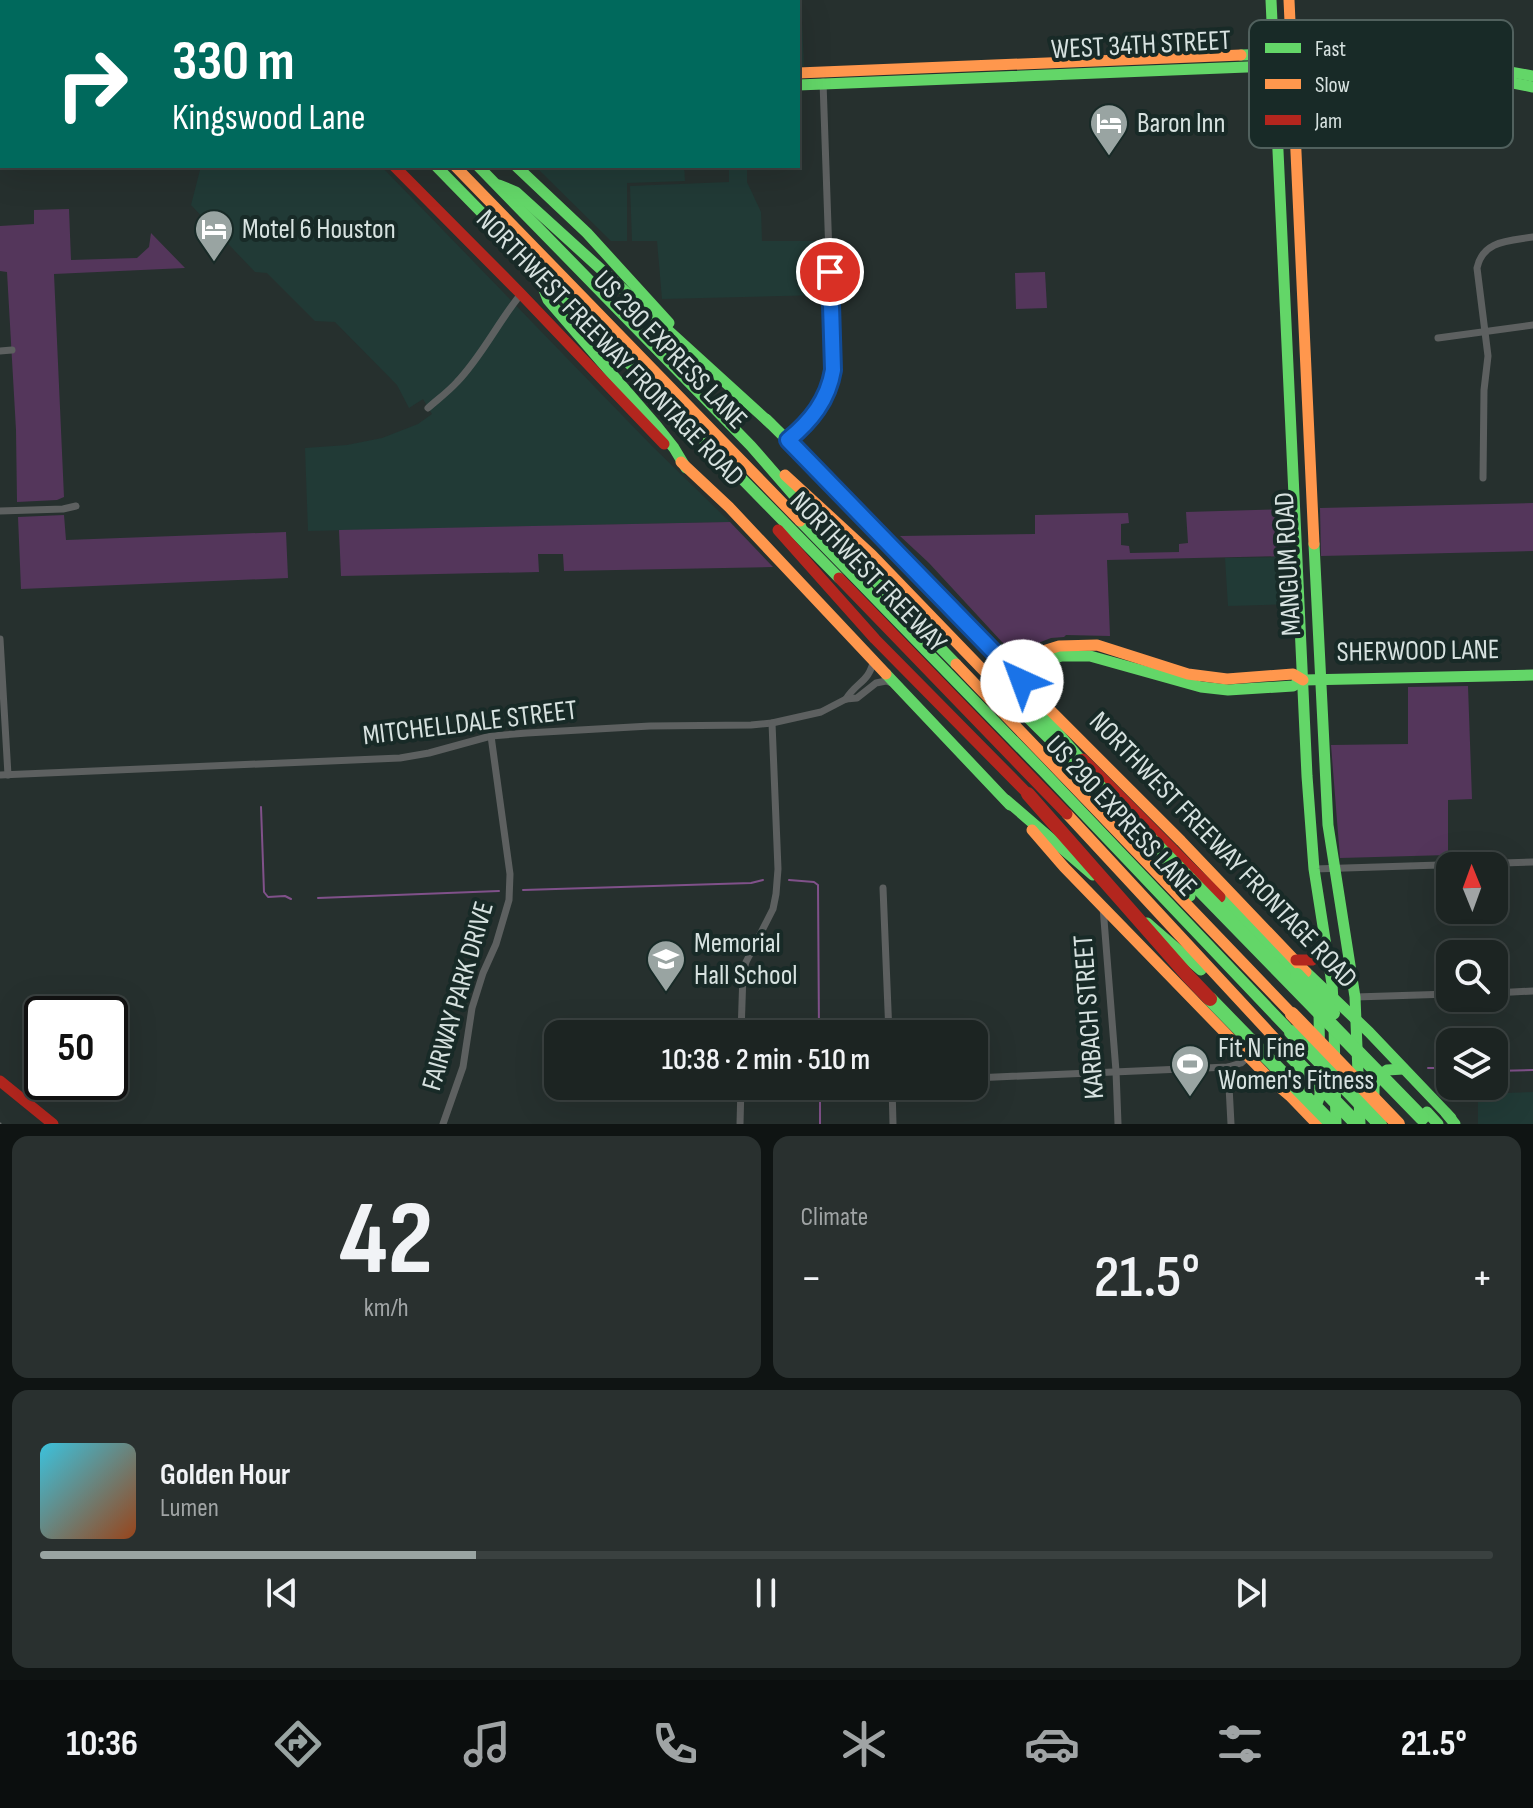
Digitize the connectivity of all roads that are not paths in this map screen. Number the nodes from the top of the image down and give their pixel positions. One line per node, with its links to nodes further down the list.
1 (1271, 0): 3 (main road, MANGUM ROAD)
2 (1289, 0): 4 (main road, MANGUM ROAD)
3 (1272, 20)
4 (1290, 20)
5 (1249, 61): 9 (main road, WEST 34TH STREET)
6 (800, 73): 9 (main road, WEST 34TH STREET)
7 (1513, 73): 8 (main road, WEST 34TH STREET)
8 (1533, 76)
9 (822, 78): 11 (main road, WEST 34TH STREET); 35 (street)
10 (1513, 83): 12 (main road, WEST 34TH STREET)
11 (800, 84)
12 (1533, 87)
13 (1278, 148): 20 (main road, MANGUM ROAD)
14 (1295, 148): 21 (main road, MANGUM ROAD)
15 (396, 168): 25 (main road, NORTHWEST FREEWAY FRONTAGE ROAD)
16 (438, 168): 24 (main road, NORTHWEST FREEWAY)
17 (457, 168): 98 (main road, US 290 EXPRESS LANE, bridge)
18 (480, 168): 22 (main road, NORTHWEST FREEWAY)
19 (518, 168): 34 (main road, NORTHWEST FREEWAY FRONTAGE ROAD)
20 (1279, 173): 21 (main road); 31 (main road, MANGUM ROAD)
21 (1296, 173): 29 (main road, MANGUM ROAD)
22 (494, 182): 34 (main road); 36 (main road, NORTHWEST FREEWAY)
23 (1533, 237): 27 (street)
24 (536, 269): 37 (main road); 39 (main road, NORTHWEST FREEWAY)
25 (521, 294): 33 (street); 37 (main road, NORTHWEST FREEWAY FRONTAGE ROAD)
26 (1533, 325): 27 (street)
27 (1485, 332): 28 (street); 38 (street)
28 (1438, 338)
29 (1304, 349): 31 (main road); 43 (main road, MANGUM ROAD)
30 (12, 350): 32 (street)
31 (1287, 350): 42 (main road, MANGUM ROAD)
32 (0, 351)
33 (428, 408)
34 (771, 424): 35 (main road, NORTHWEST FREEWAY FRONTAGE ROAD)
35 (788, 440): 46 (main road, NORTHWEST FREEWAY FRONTAGE ROAD)
36 (751, 446): 65 (main road, NORTHWEST FREEWAY); 100 (main road, bridge)
37 (686, 468): 45 (main road, NORTHWEST FREEWAY FRONTAGE ROAD)
38 (1483, 478)
39 (752, 490): 70 (main road, NORTHWEST FREEWAY); 95 (main road, bridge)
40 (76, 506): 41 (street)
41 (0, 511)
42 (1299, 584): 43 (main road); 49 (main road, MANGUM ROAD)
43 (1315, 585): 48 (main road, MANGUM ROAD)
44 (0, 639): 56 (street)
45 (874, 659): 50 (main road, NORTHWEST FREEWAY FRONTAGE ROAD); 52 (street, MITCHELLDALE STREET)
46 (1008, 666): 49 (main road, SHERWOOD LANE); 51 (main road, NORTHWEST FREEWAY FRONTAGE ROAD); 55 (main road)
47 (1533, 675): 48 (main road, SHERWOOD LANE)
48 (1320, 679): 49 (main road, SHERWOOD LANE); 57 (main road, MANGUM ROAD)
49 (1303, 680): 51 (main road, SHERWOOD LANE); 58 (main road, MANGUM ROAD)
50 (897, 684): 52 (street, MITCHELLDALE STREET); 59 (main road, NORTHWEST FREEWAY FRONTAGE ROAD)
51 (1032, 693): 67 (main road, NORTHWEST FREEWAY FRONTAGE ROAD)
52 (846, 699): 53 (street, MITCHELLDALE STREET)
53 (772, 723): 54 (street, MITCHELLDALE STREET); 75 (street)
54 (491, 736): 56 (street, MITCHELLDALE STREET); 89 (street, FAIRWAY PARK DRIVE)
55 (1071, 746): 65 (main road); 67 (main road)
56 (4, 775)
57 (1325, 775): 58 (main road); 61 (main road, MANGUM ROAD)
58 (1307, 776): 62 (main road, MANGUM ROAD)
59 (1006, 800): 64 (main road, NORTHWEST FREEWAY FRONTAGE ROAD); 70 (main road)
60 (1533, 862): 61 (street)
61 (1334, 868): 62 (street); 73 (main road, MANGUM ROAD)
62 (1314, 869): 66 (main road, MANGUM ROAD)
63 (883, 888): 76 (street)
64 (1103, 906): 78 (main road, NORTHWEST FREEWAY FRONTAGE ROAD); 81 (street, KARBACH STREET)
65 (1213, 933): 99 (main road, NORTHWEST FREEWAY, bridge)
66 (1326, 951): 67 (main road); 74 (main road, MANGUM ROAD)
67 (1296, 968): 68 (main road, NORTHWEST FREEWAY FRONTAGE ROAD); 87 (main road, bridge)
68 (1312, 979): 74 (main road, NORTHWEST FREEWAY FRONTAGE ROAD); 84 (main road)
69 (1533, 991): 71 (street)
70 (1230, 992): 96 (main road, NORTHWEST FREEWAY, bridge)
71 (1508, 992)
72 (1436, 994): 73 (street)
73 (1355, 997): 77 (main road, MANGUM ROAD)
74 (1333, 1000): 77 (main road, NORTHWEST FREEWAY FRONTAGE ROAD); 95 (main road, MANGUM ROAD)
75 (741, 1020)
76 (888, 1020)
77 (1356, 1022): 80 (main road, NORTHWEST FREEWAY FRONTAGE ROAD); 96 (main road, MANGUM ROAD)
78 (1249, 1056): 79 (street); 84 (main road, NORTHWEST FREEWAY FRONTAGE ROAD)
79 (1228, 1067): 81 (street); 93 (street)
80 (1403, 1069): 87 (main road, NORTHWEST FREEWAY FRONTAGE ROAD); 97 (main road)
81 (1116, 1071): 82 (street); 92 (street, KARBACH STREET)
82 (988, 1077)
83 (0, 1081): 88 (main road)
84 (1290, 1096): 94 (main road, NORTHWEST FREEWAY FRONTAGE ROAD)
85 (741, 1100): 90 (street)
86 (892, 1100): 91 (street)
87 (1449, 1121)
88 (53, 1124)
89 (443, 1124)
90 (740, 1124)
91 (893, 1124)
92 (1118, 1124)
93 (1231, 1124)
94 (1317, 1124)
95 (1334, 1124)
96 (1358, 1124)
97 (1374, 1124)
98 (1380, 1124)
99 (1398, 1124)
100 (1428, 1124)

